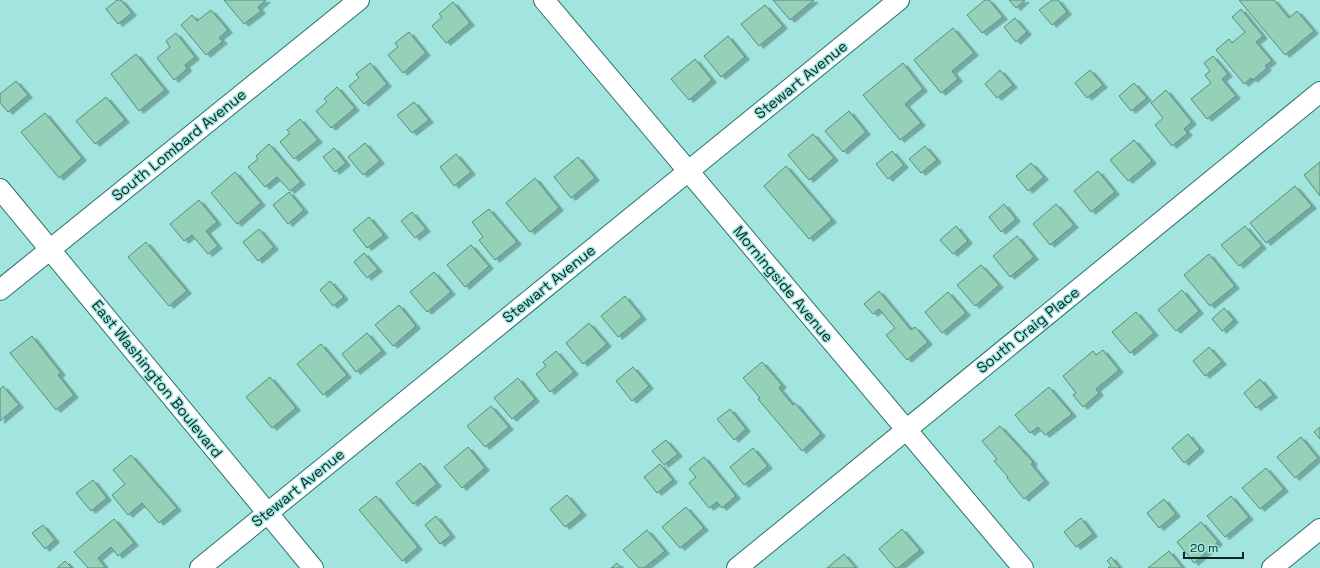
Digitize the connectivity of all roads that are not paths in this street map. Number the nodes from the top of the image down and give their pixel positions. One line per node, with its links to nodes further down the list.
1 (359, 0): 7 (street, South Lombard Avenue)
2 (544, 0): 5 (street, Morningside Avenue)
3 (899, 0): 5 (street, Stewart Avenue)
4 (1320, 92): 9 (street, South Craig Place)
5 (687, 172): 9 (street, Morningside Avenue); 10 (street, Stewart Avenue)
6 (0, 189): 7 (street, East Washington Boulevard)
7 (51, 249): 8 (street, South Lombard Avenue); 10 (street, East Washington Boulevard)
8 (0, 290)
9 (905, 429): 14 (street, South Craig Place); 15 (street, Morningside Avenue)
10 (267, 513): 12 (street, Stewart Avenue); 13 (street, East Washington Boulevard)
11 (1320, 529): 16 (street)
12 (200, 568)
13 (313, 568)
14 (737, 568)
15 (1023, 568)
16 (1272, 568)

